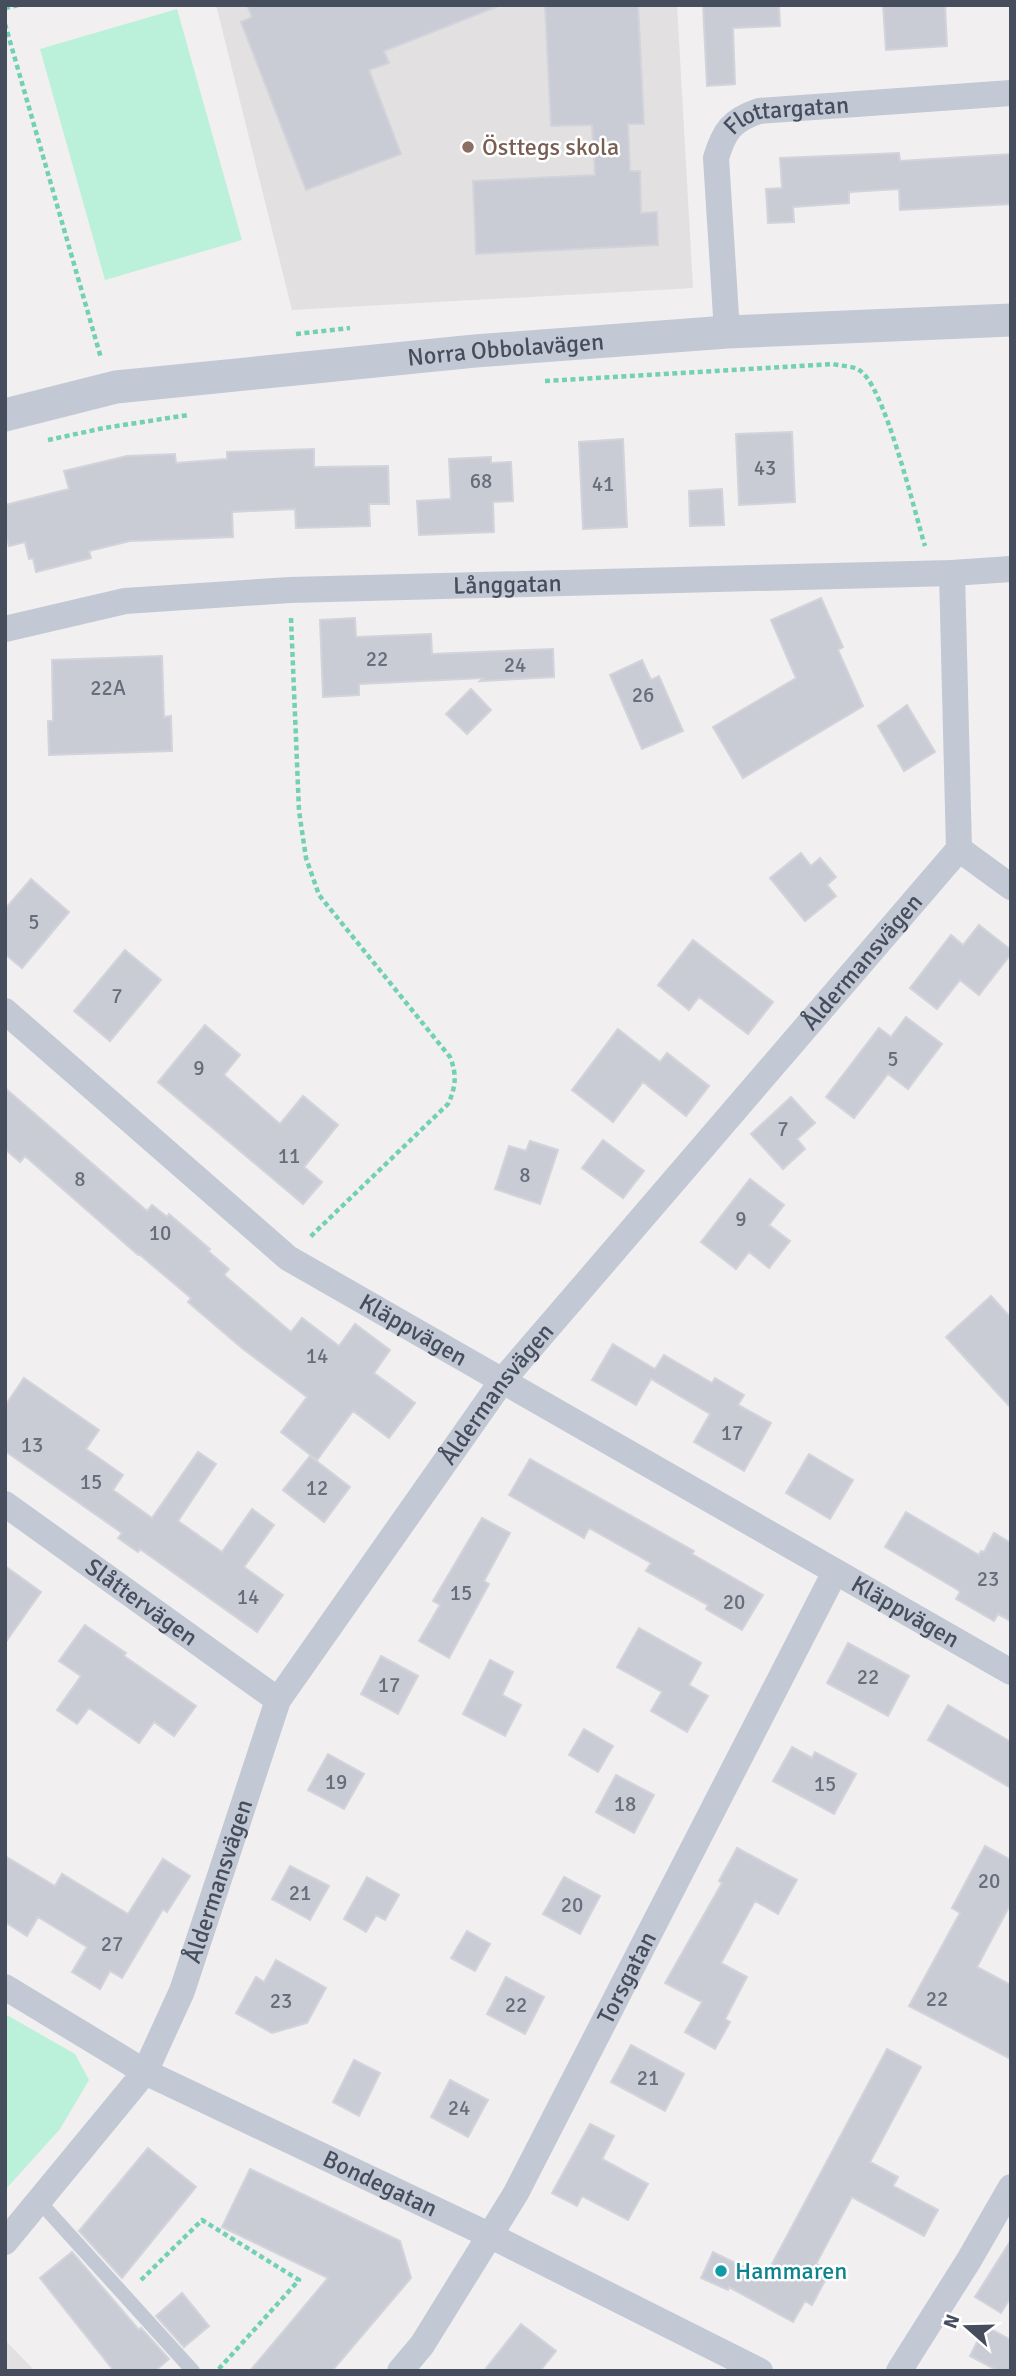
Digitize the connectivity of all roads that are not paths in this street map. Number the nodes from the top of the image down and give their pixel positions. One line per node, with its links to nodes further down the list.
1 (1011, 93): 3 (street, Flottargatan)
2 (1011, 320): 3 (street, Norra Obbolavägen)
3 (727, 332): 4 (street, Norra Obbolavägen)
4 (5, 415)
5 (1011, 569): 6 (street, Långgatan)
6 (952, 573): 7 (street, Långgatan); 8 (street)
7 (5, 629)
8 (959, 849): 9 (street); 11 (street, Åldermansvägen)
9 (1011, 887)
10 (5, 1011): 11 (street, Kläppvägen)
11 (502, 1381): 13 (street, Kläppvägen); 15 (street, Åldermansvägen)
12 (5, 1504): 15 (street, Slåttervägen)
13 (835, 1572): 14 (street, Kläppvägen); 20 (street, Torsgatan)
14 (1011, 1672)
15 (278, 1700): 17 (street, Åldermansvägen)
16 (5, 1987): 17 (street, Bondegatan)
17 (145, 2073): 19 (street, Åldermansvägen); 20 (street, Bondegatan)
18 (1011, 2187): 25 (street)
19 (38, 2200): 21 (street, Åldermansvägen); 22 (lane)
20 (491, 2236): 23 (street, Torsgatan); 24 (street, Bondegatan)
21 (5, 2242)
22 (193, 2371)
23 (400, 2371)
24 (760, 2371)
25 (899, 2371)

